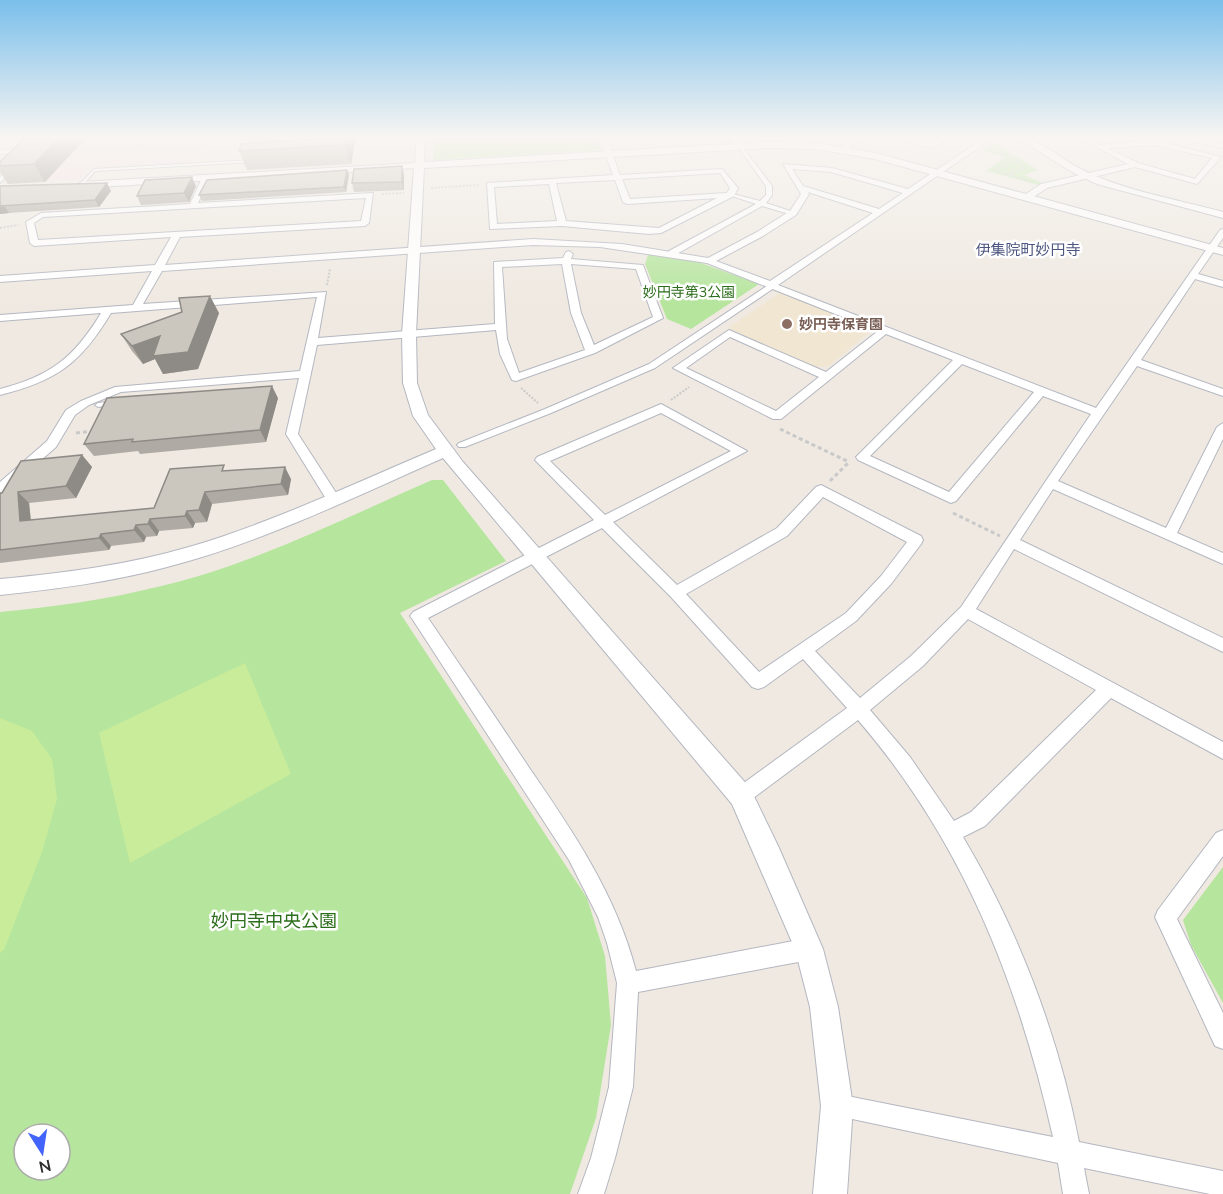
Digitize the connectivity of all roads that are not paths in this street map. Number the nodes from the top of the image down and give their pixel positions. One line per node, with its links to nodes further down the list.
1 (199, 193): 17 (street)
2 (417, 193): 29 (street)
3 (491, 193): 23 (street)
4 (555, 193): 23 (street)
5 (623, 193): 13 (street)
6 (769, 193): 16 (street)
7 (805, 193): 20 (street)
8 (818, 193): 18 (street)
9 (908, 193): 18 (street)
10 (1006, 193): 14 (street)
11 (1034, 193): 14 (street)
12 (1136, 193): 21 (street)
13 (731, 195): 16 (street); 24 (street)
14 (1026, 198): 30 (street)
15 (227, 204): 17 (street); 19 (street); 25 (street)
16 (762, 204): 20 (street); 31 (street)
17 (193, 206): 27 (street)
18 (880, 212): 38 (street)
19 (223, 213)
20 (793, 213): 33 (street)
21 (1223, 215)
22 (218, 222): 25 (street)
23 (562, 223): 24 (street)
24 (585, 225): 28 (street)
25 (213, 231): 27 (street)
26 (1223, 232): 30 (street)
27 (177, 234): 34 (street)
28 (574, 242): 29 (street); 31 (street); 32 (street)
29 (414, 250): 34 (street); 44 (street)
30 (1218, 251): 35 (street)
31 (672, 252): 33 (street)
32 (566, 261): 42 (street); 46 (street); 46 (street)
33 (709, 261): 38 (street)
34 (158, 268): 36 (street); 39 (street)
35 (1194, 276): 37 (street); 48 (street)
36 (0, 279)
37 (1223, 284)
38 (772, 286): 43 (street); 60 (street)
39 (137, 307): 40 (street); 45 (street)
40 (108, 310): 41 (street); 53 (street)
41 (0, 318)
42 (502, 326): 44 (street); 46 (street)
43 (885, 330): 47 (street); 50 (street)
44 (409, 333): 45 (street); 60 (street)
45 (313, 342): 49 (street)
46 (591, 351)
47 (961, 359): 52 (street); 52 (street)
48 (1134, 362): 54 (street); 58 (street)
49 (306, 374): 51 (street); 63 (street)
50 (826, 376): 50 (street)
51 (119, 389): 56 (lane); 62 (street)
52 (1041, 391): 58 (street)
53 (0, 392)
54 (1223, 393)
55 (124, 403): 56 (lane)
56 (112, 404): 57 (lane)
57 (98, 405)
58 (1098, 413): 61 (street)
59 (1223, 427): 65 (street)
60 (453, 448): 63 (street); 67 (street)
61 (1050, 483): 65 (street); 66 (street)
62 (0, 489)
63 (333, 499): 69 (street)
64 (601, 522): 64 (street); 67 (street); 70 (street)
65 (1169, 535): 68 (street)
66 (1011, 542): 71 (street); 72 (street)
67 (534, 556): 77 (street); 81 (street)
68 (1223, 559)
69 (0, 587)
70 (676, 593): 73 (street); 73 (street)
71 (966, 611): 74 (street); 75 (street)
72 (1223, 645)
73 (804, 650): 75 (street)
74 (1109, 689): 76 (street); 78 (street)
75 (860, 708): 77 (street); 78 (street)
76 (1223, 750)
77 (741, 796): 80 (street)
78 (951, 833): 84 (street)
79 (1223, 840): 82 (street)
80 (809, 949): 81 (street); 83 (street)
81 (628, 983): 86 (street)
82 (1223, 1038)
83 (837, 1106): 84 (street); 87 (street)
84 (1070, 1153): 85 (street); 88 (street)
85 (1223, 1184)
86 (591, 1194)
87 (830, 1194)
88 (1076, 1194)

